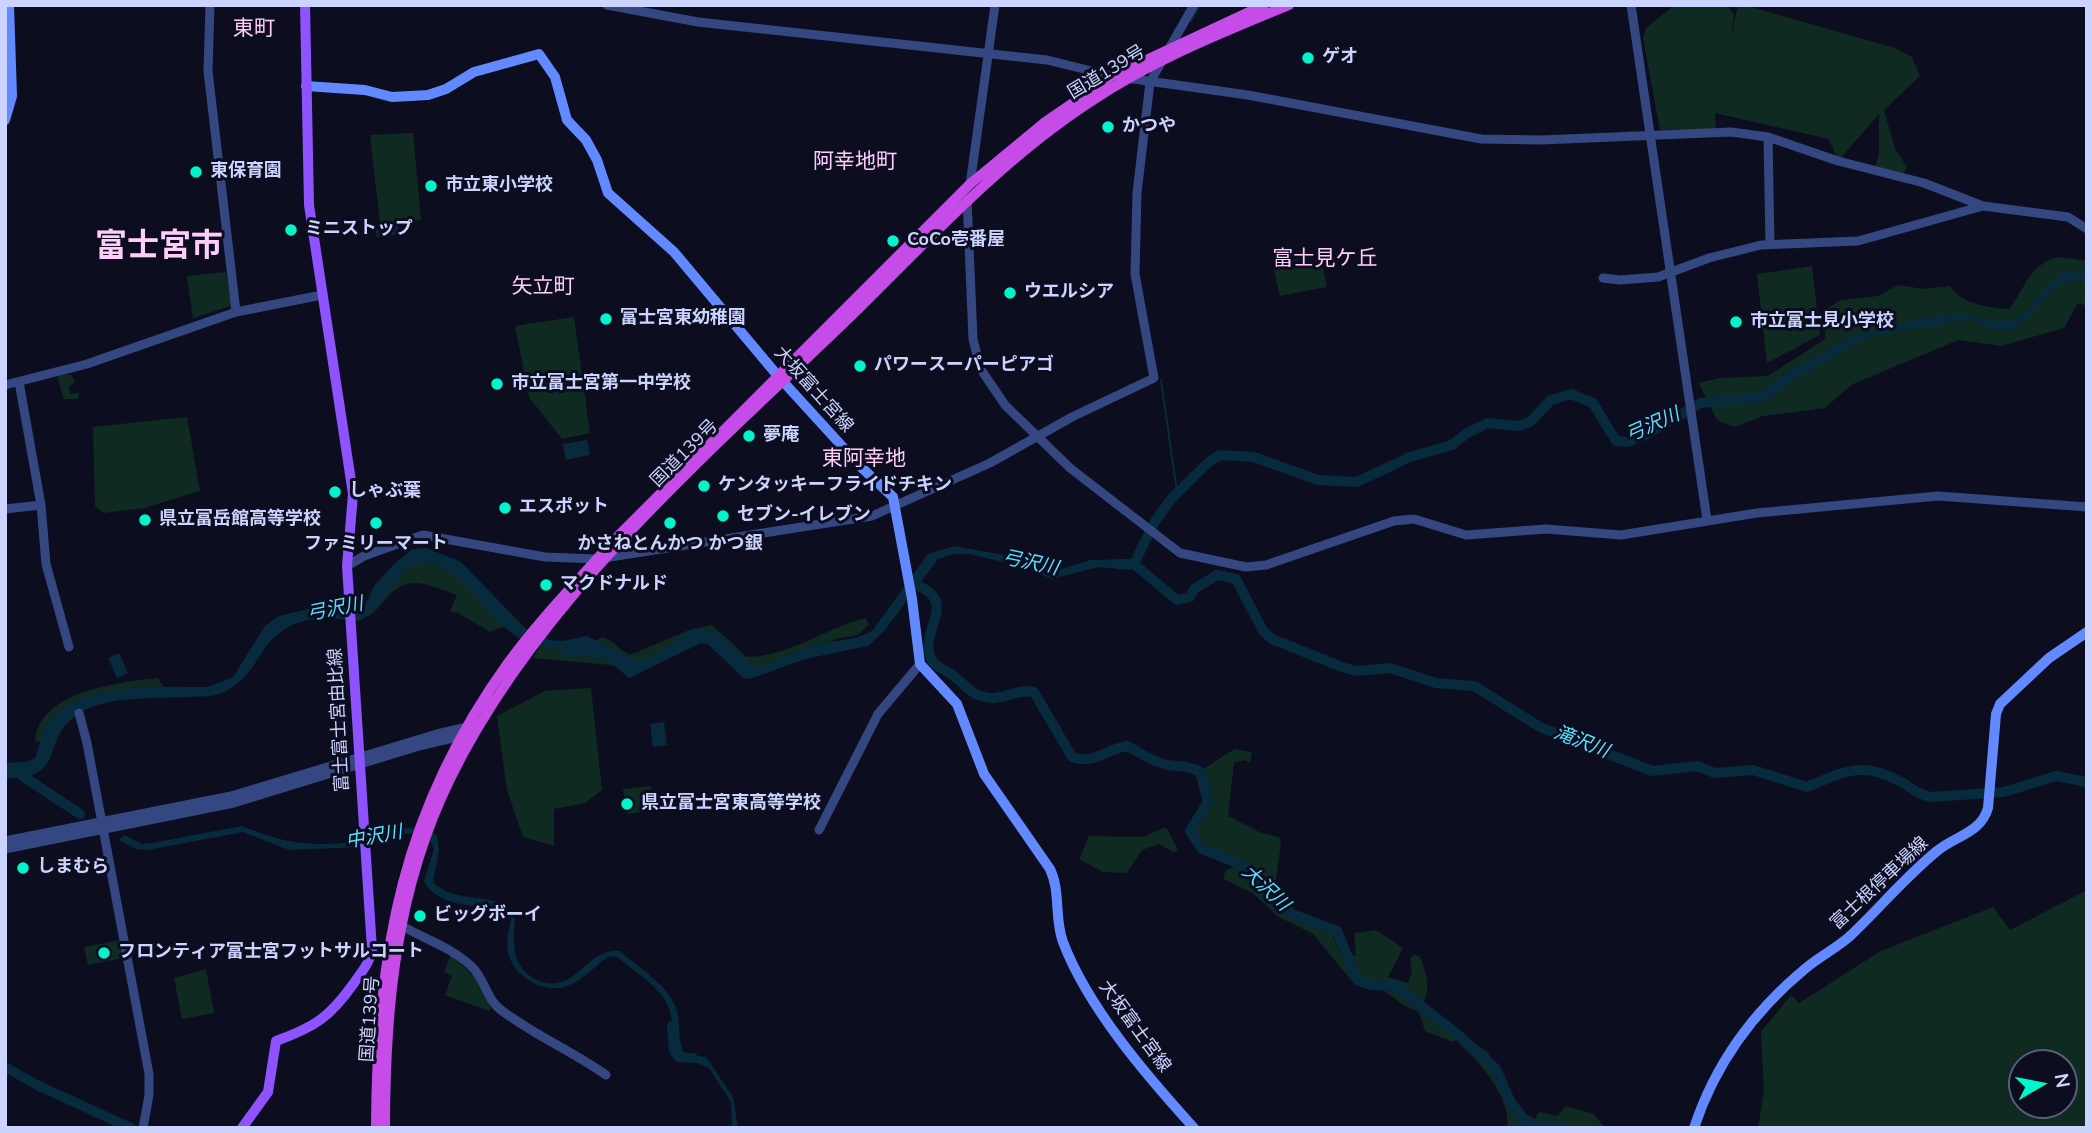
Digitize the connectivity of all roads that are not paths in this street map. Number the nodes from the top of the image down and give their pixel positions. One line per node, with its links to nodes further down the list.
1 (9, 5): 10 (main road)
2 (210, 5): 29 (street)
3 (305, 5): 17 (main road, 富士富士宮由比線)
4 (607, 5): 12 (street)
5 (995, 5): 12 (street)
6 (1194, 5): 11 (street)
7 (1264, 5): 11 (highway, 国道139号)
8 (1289, 5): 13 (highway, 国道139号)
9 (1631, 5): 19 (street)
10 (8, 46): 18 (main road)
11 (1167, 49): 13 (street); 14 (highway, 国道139号)
12 (989, 52): 14 (street); 21 (street)
13 (1160, 61): 15 (highway, 国道139号); 16 (street)
14 (1112, 76): 15 (street); 21 (highway, 国道139号)
15 (1129, 78): 16 (street); 22 (highway, 国道139号)
16 (1150, 82): 19 (street); 33 (street)
17 (306, 86): 28 (main road, 富士富士宮由比線); 30 (main road, 大坂富士宮線)
18 (5, 120)
19 (1651, 134): 20 (street); 26 (street)
20 (1769, 137): 23 (street); 25 (street)
21 (970, 184): 22 (street); 30 (highway, 国道139号)
22 (967, 199): 30 (highway, 国道139号); 33 (street)
23 (1983, 206): 24 (street); 25 (street)
24 (2087, 229)
25 (1770, 244): 26 (street)
26 (1672, 271): 27 (street); 38 (street)
27 (1603, 278)
28 (322, 295): 29 (street); 40 (main road, 富士富士宮由比線)
29 (236, 312): 31 (street)
30 (780, 379): 34 (main road, 大坂富士宮線); 39 (highway, 国道139号)
31 (19, 382): 32 (street); 35 (street)
32 (5, 385)
33 (1037, 438): 34 (street); 38 (street)
34 (896, 504): 39 (street); 43 (main road)
35 (41, 505): 37 (street); 42 (street)
36 (2087, 507): 38 (street)
37 (5, 509)
38 (1707, 520)
39 (603, 558): 40 (street); 45 (highway, 国道139号)
40 (348, 566): 46 (main road, 富士富士宮由比線)
41 (2086, 636): 58 (main road, 富士根停車場線)
42 (69, 647)
43 (920, 664): 48 (street); 57 (main road, 大坂富士宮線)
44 (79, 713): 47 (street)
45 (467, 734): 46 (street); 51 (highway, 国道139号)
46 (359, 760): 47 (street); 54 (main road, 富士富士宮由比線)
47 (103, 827): 49 (street); 50 (street); 53 (street)
48 (819, 830)
49 (5, 841)
50 (5, 849)
51 (396, 923): 52 (street); 55 (highway, 国道139号); 56 (highway, 国道139号)
52 (606, 1075)
53 (143, 1128)
54 (242, 1128)
55 (376, 1128)
56 (385, 1128)
57 (1194, 1128)
58 (1694, 1128)

